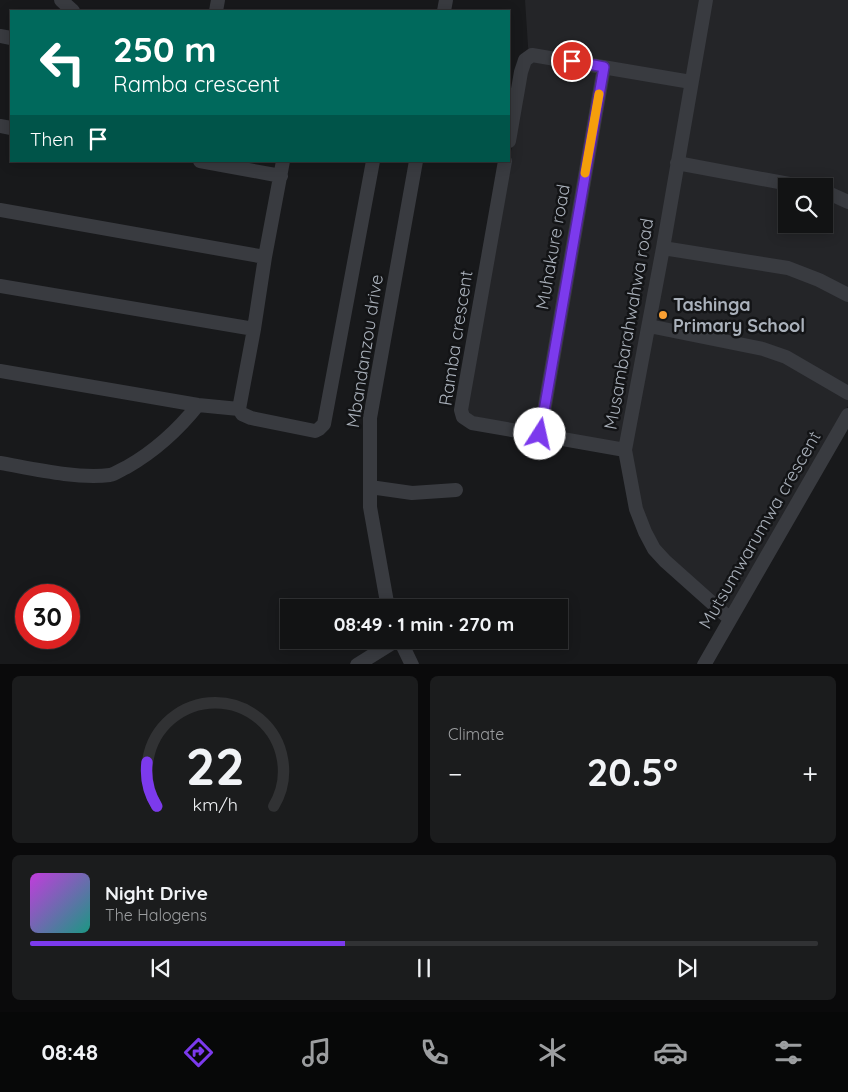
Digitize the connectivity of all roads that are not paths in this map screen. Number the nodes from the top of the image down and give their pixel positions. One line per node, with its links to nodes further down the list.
1 (61, 0): 3 (street)
2 (706, 0): 5 (street, Musambarahwahwa road)
3 (73, 10)
4 (604, 67): 5 (street); 6 (street); 29 (street, Muhakure road)
5 (690, 82): 12 (street, Musambarahwahwa road)
6 (510, 135)
7 (205, 162): 13 (street)
8 (283, 162): 13 (street)
9 (373, 162): 27 (street)
10 (416, 162): 32 (street, Mbandanzou drive)
11 (505, 162): 29 (street, Ramba crescent)
12 (677, 163): 14 (street); 18 (street, Musambarahwahwa road)
13 (281, 176): 19 (street)
14 (778, 182)
15 (833, 196): 16 (street)
16 (848, 202)
17 (0, 210): 19 (street)
18 (663, 248): 21 (street); 22 (street, Musambarahwahwa road)
19 (264, 257): 23 (street)
20 (0, 286): 23 (street)
21 (848, 296)
22 (649, 326): 25 (street); 30 (street, Musambarahwahwa road)
23 (254, 330): 27 (street)
24 (0, 371): 26 (street)
25 (848, 394)
26 (198, 405): 27 (street); 31 (street)
27 (239, 410)
28 (848, 415): 35 (street, Mutsumwarumwa crescent)
29 (540, 434): 30 (street, Ramba crescent)
30 (625, 450): 35 (street, Musambarahwahwa road)
31 (0, 463)
32 (370, 487): 33 (street); 34 (street, Mbandanzou drive)
33 (456, 490)
34 (386, 599)
35 (730, 619): 40 (street, Mutsumwarumwa crescent)
36 (383, 649): 38 (street)
37 (403, 649): 39 (street)
38 (357, 664)
39 (412, 664)
40 (704, 664)

